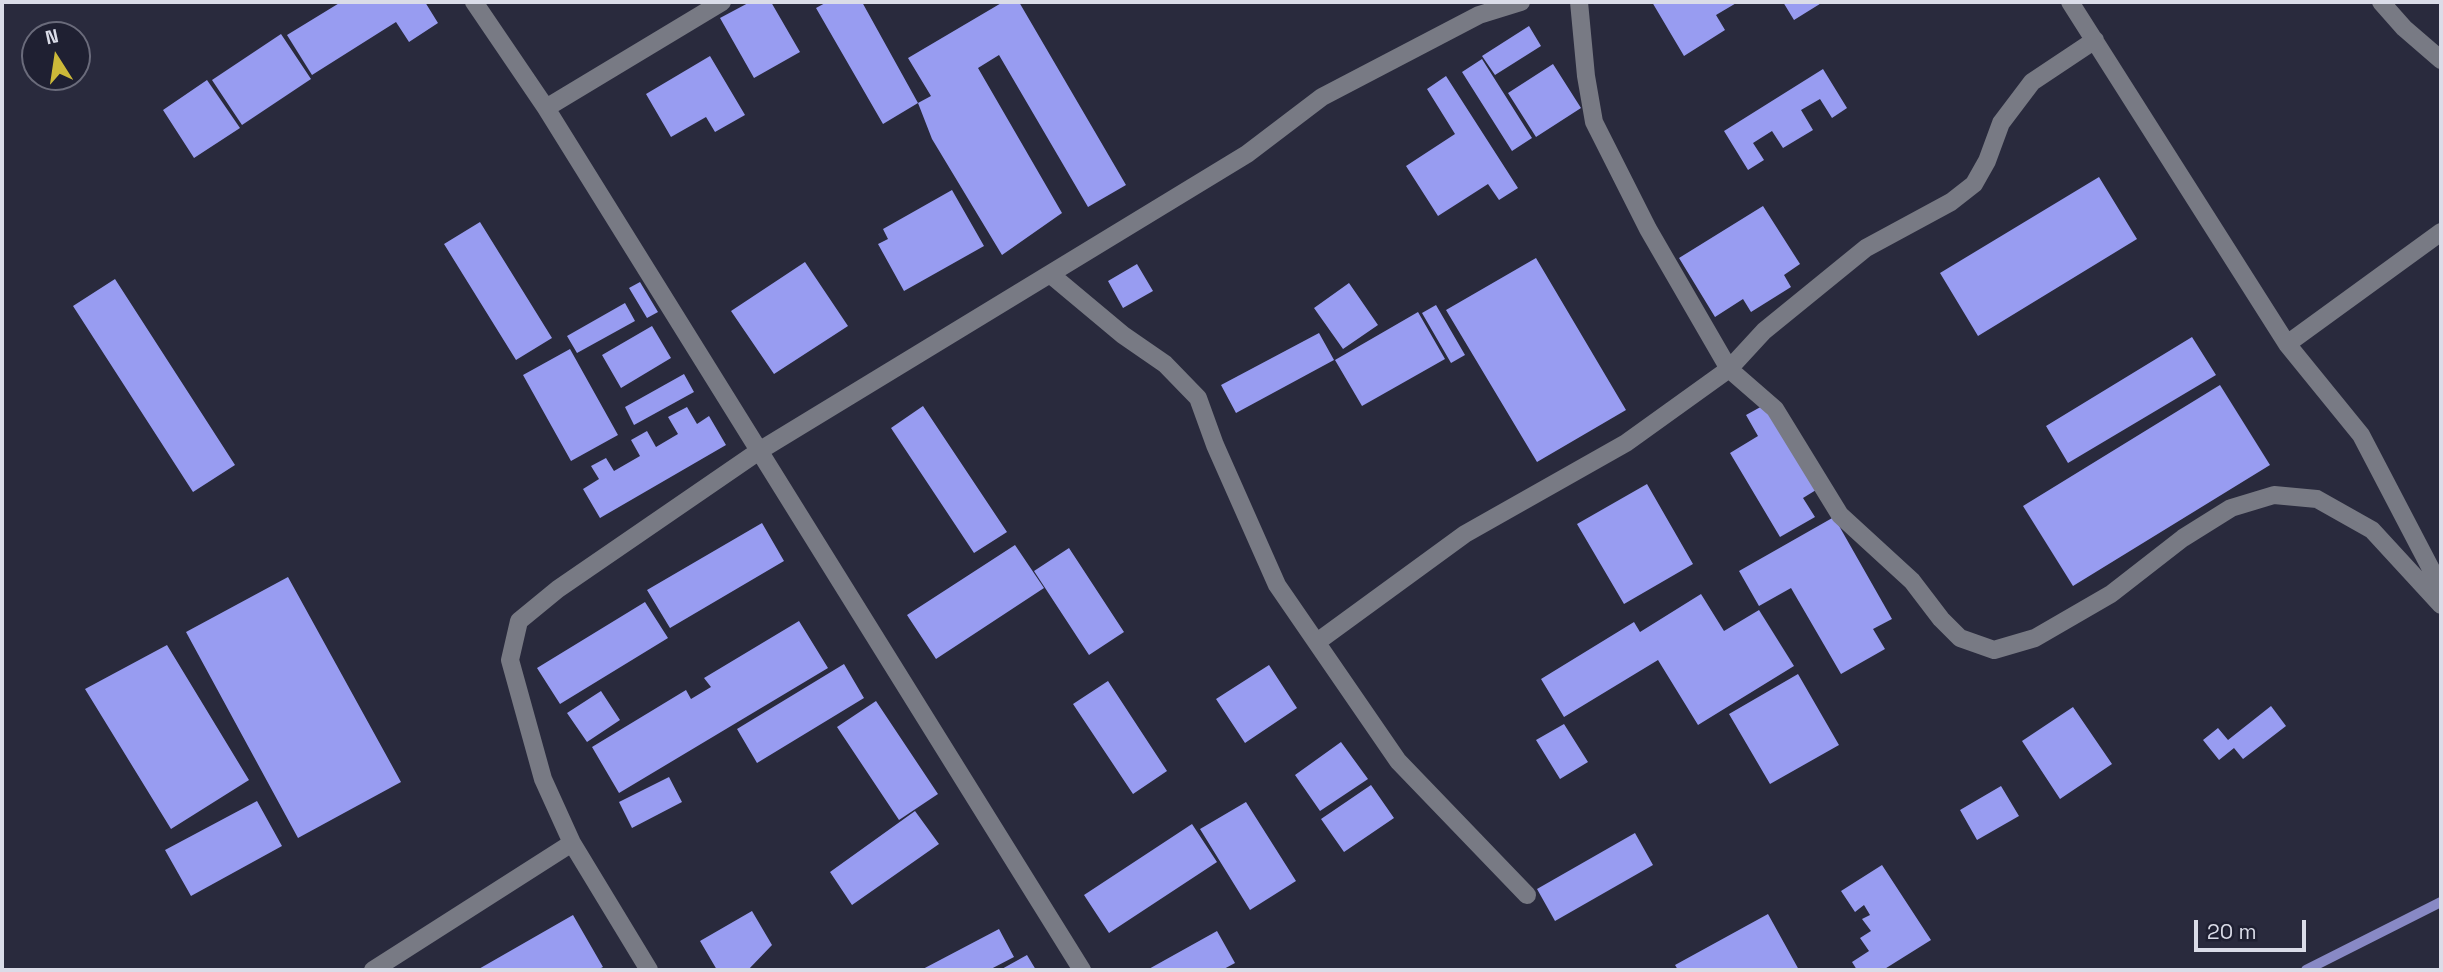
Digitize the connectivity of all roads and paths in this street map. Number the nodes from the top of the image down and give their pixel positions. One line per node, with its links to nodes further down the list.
1 (474, 2): 9 (street)
2 (723, 2): 9 (street)
3 (1521, 2): 11 (street)
4 (1579, 2): 13 (street)
5 (2070, 2): 7 (street)
6 (2381, 2): 8 (street)
7 (2095, 40): 12 (street); 13 (street)
8 (2441, 60)
9 (546, 108): 14 (street)
10 (2441, 232): 12 (street)
11 (1050, 274): 14 (street); 17 (street)
12 (2287, 344): 15 (street)
13 (1729, 369): 16 (street); 17 (street)
14 (759, 451): 18 (street); 22 (street)
15 (2441, 588)
16 (2441, 605)
17 (1317, 642): 19 (street)
18 (572, 843): 20 (street); 21 (street)
19 (1527, 895)
20 (373, 970)
21 (649, 970)
22 (1082, 970)

